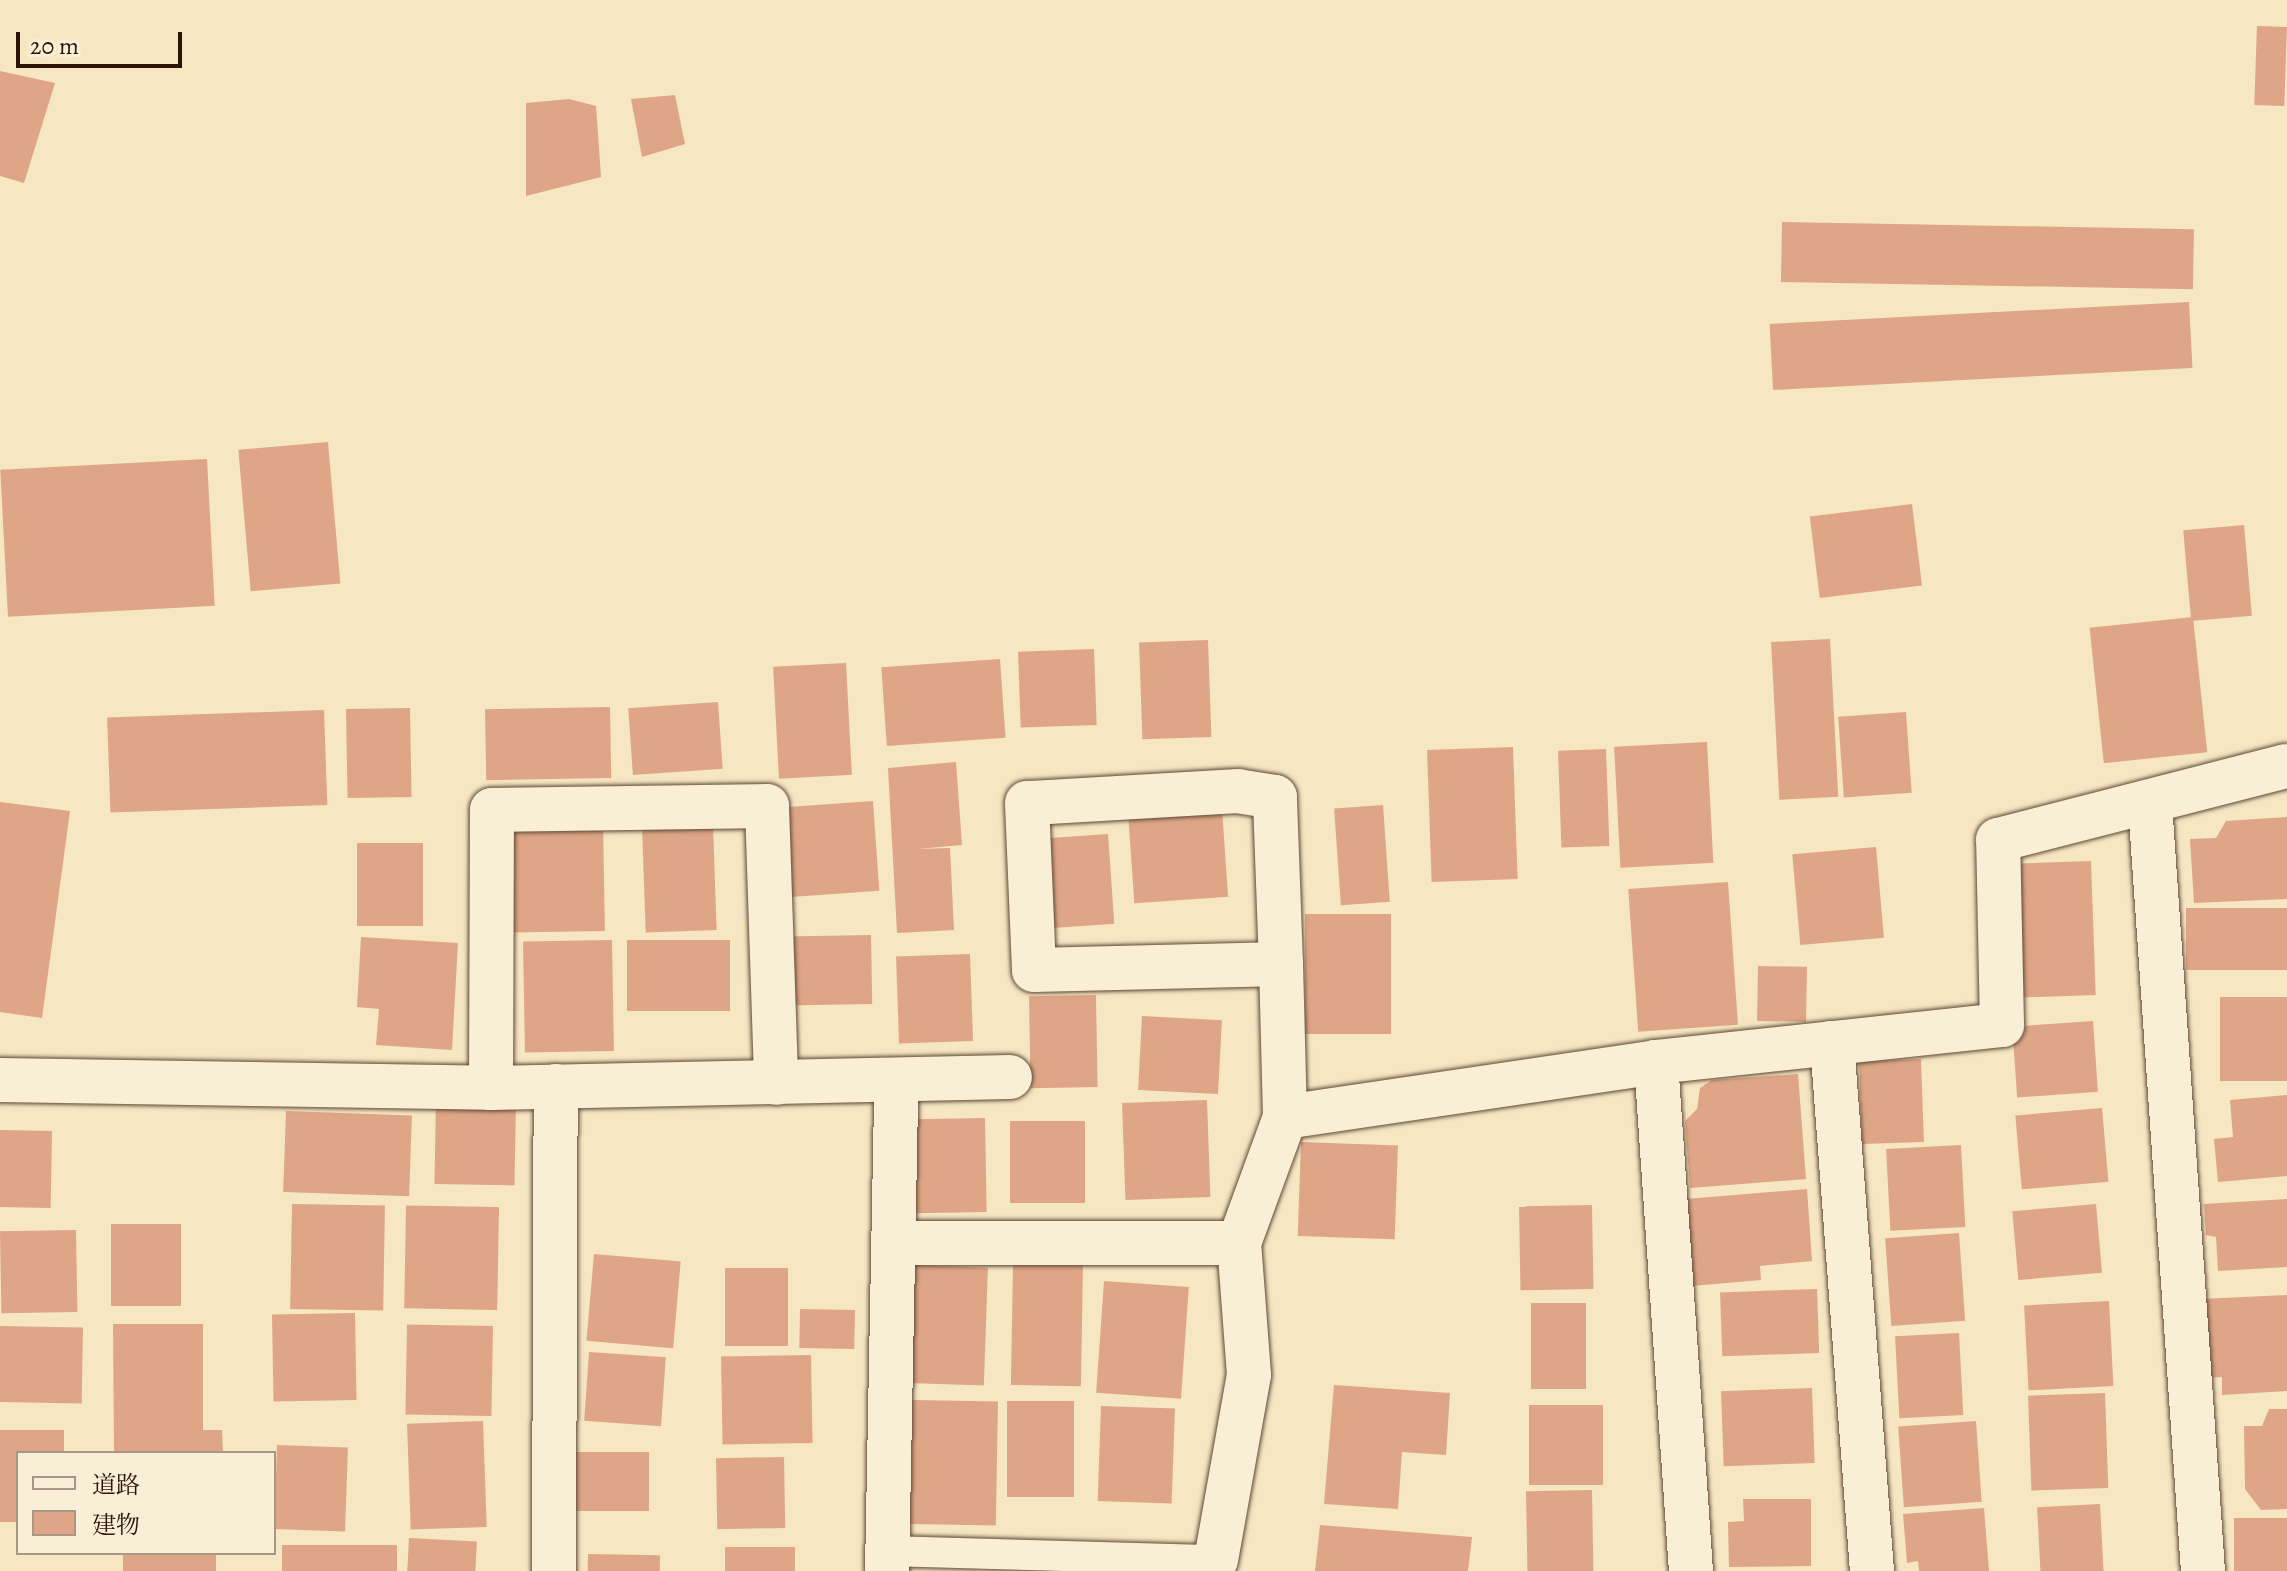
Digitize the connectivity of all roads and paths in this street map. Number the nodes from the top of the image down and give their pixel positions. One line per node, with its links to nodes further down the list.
1 (2287, 766): 2 (street)
2 (2150, 804): 4 (street); 20 (street)
3 (1281, 964): 3 (street); 12 (street)
4 (1832, 1043): 5 (street); 19 (street)
5 (1656, 1062): 12 (street); 18 (street)
6 (1010, 1077): 8 (street)
7 (0, 1080): 11 (street)
8 (896, 1080): 9 (street); 13 (street)
9 (776, 1083): 10 (street); 11 (street)
10 (556, 1086): 11 (street); 17 (street)
11 (491, 1088)
12 (1285, 1117): 14 (street)
13 (895, 1243): 14 (street); 15 (street)
14 (1239, 1243): 16 (street)
15 (887, 1561): 16 (lane)
16 (1216, 1565)
17 (554, 1571)
18 (1691, 1571)
19 (1872, 1571)
20 (2203, 1571)

